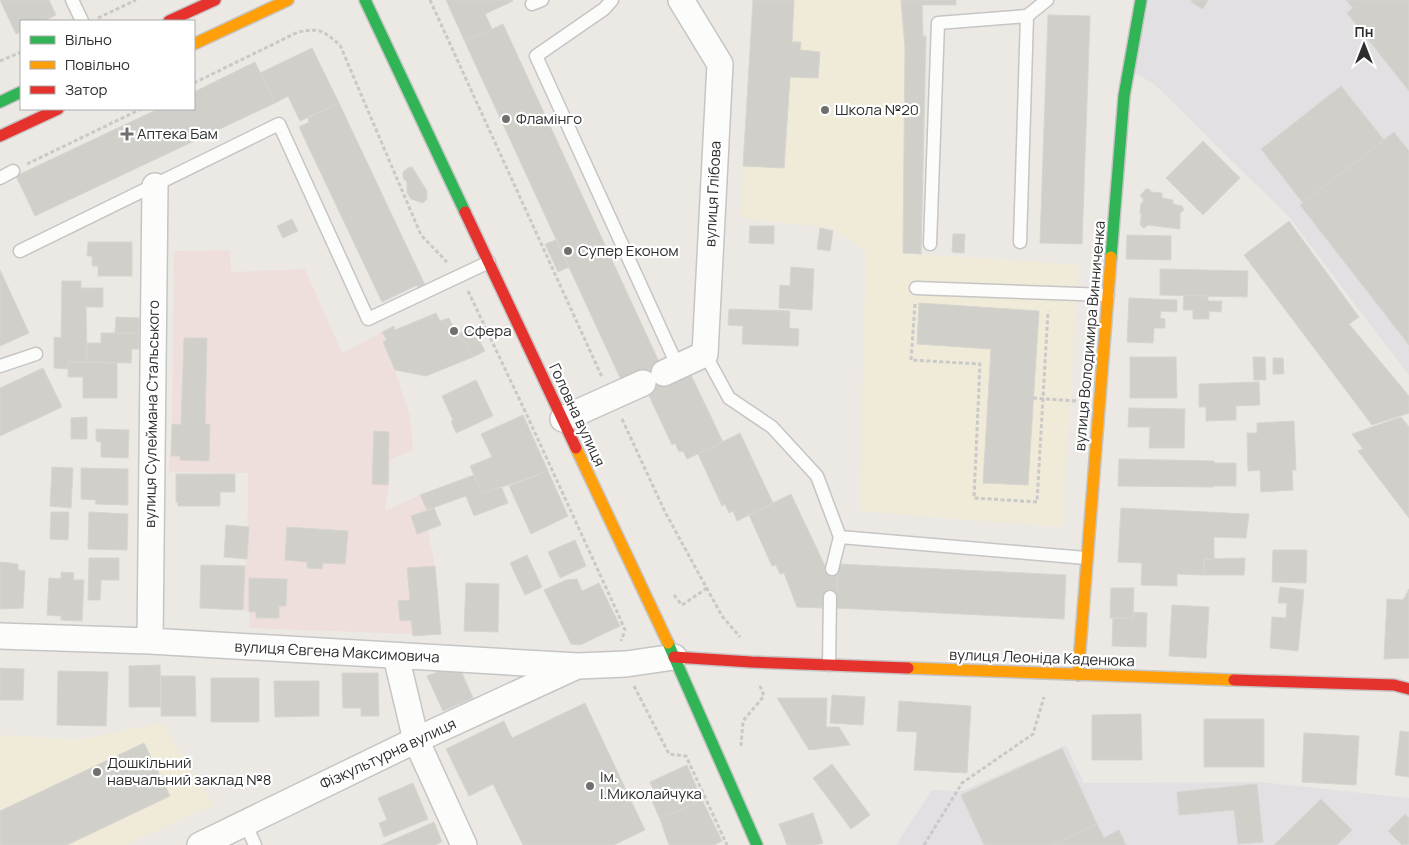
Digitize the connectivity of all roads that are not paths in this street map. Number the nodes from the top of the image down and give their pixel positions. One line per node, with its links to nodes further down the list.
1 (72, 0): 10 (lane)
2 (215, 0): 11 (street)
3 (288, 0): 12 (street)
4 (365, 0): 23 (street, Головна вулиця)
5 (612, 0): 29 (lane)
6 (681, 0): 27 (street, вулиця Глібова)
7 (1047, 0): 9 (lane)
8 (1141, 0): 25 (street, вулиця Володимира Винниченка)
9 (1027, 16): 20 (lane); 21 (lane)
10 (82, 20)
11 (171, 20)
12 (195, 44)
13 (20, 92): 14 (street)
14 (0, 102)
15 (56, 110): 16 (street)
16 (0, 136)
17 (13, 171): 18 (lane)
18 (0, 178)
19 (155, 186): 22 (lane); 23 (lane); 36 (street, вулиця Сулеймана Стальського)
20 (1020, 242)
21 (930, 244)
22 (20, 251)
23 (489, 262): 30 (street, Головна вулиця)
24 (916, 288): 25 (lane)
25 (1108, 295): 32 (street, вулиця Володимира Винниченка)
26 (36, 354): 28 (lane)
27 (705, 354): 29 (street); 31 (lane)
28 (0, 366)
29 (662, 374): 30 (street)
30 (563, 419): 38 (street, Головна вулиця)
31 (840, 537): 32 (lane); 33 (lane)
32 (1086, 558): 41 (street, вулиця Володимира Винниченка)
33 (832, 569)
34 (830, 597): 39 (lane)
35 (0, 636): 36 (street, вулиця Євгена Максимовича)
36 (150, 641): 37 (street, вулиця Євгена Максимовича)
37 (396, 656): 40 (street, вулиця Євгена Максимовича); 43 (street)
38 (674, 657): 39 (street, вулиця Леоніда Каденюка); 40 (street, вулиця Євгена Максимовича); 47 (street, Головна вулиця)
39 (829, 664): 41 (street, вулиця Леоніда Каденюка)
40 (578, 666): 43 (street, Фізкультурна вулиця)
41 (1078, 675): 42 (street, вулиця Леоніда Каденюка)
42 (1409, 688)
43 (416, 740): 44 (street, Фізкультурна вулиця); 46 (street)
44 (250, 834): 45 (street, Фізкультурна вулиця)
45 (200, 845)
46 (464, 845)
47 (757, 845)

